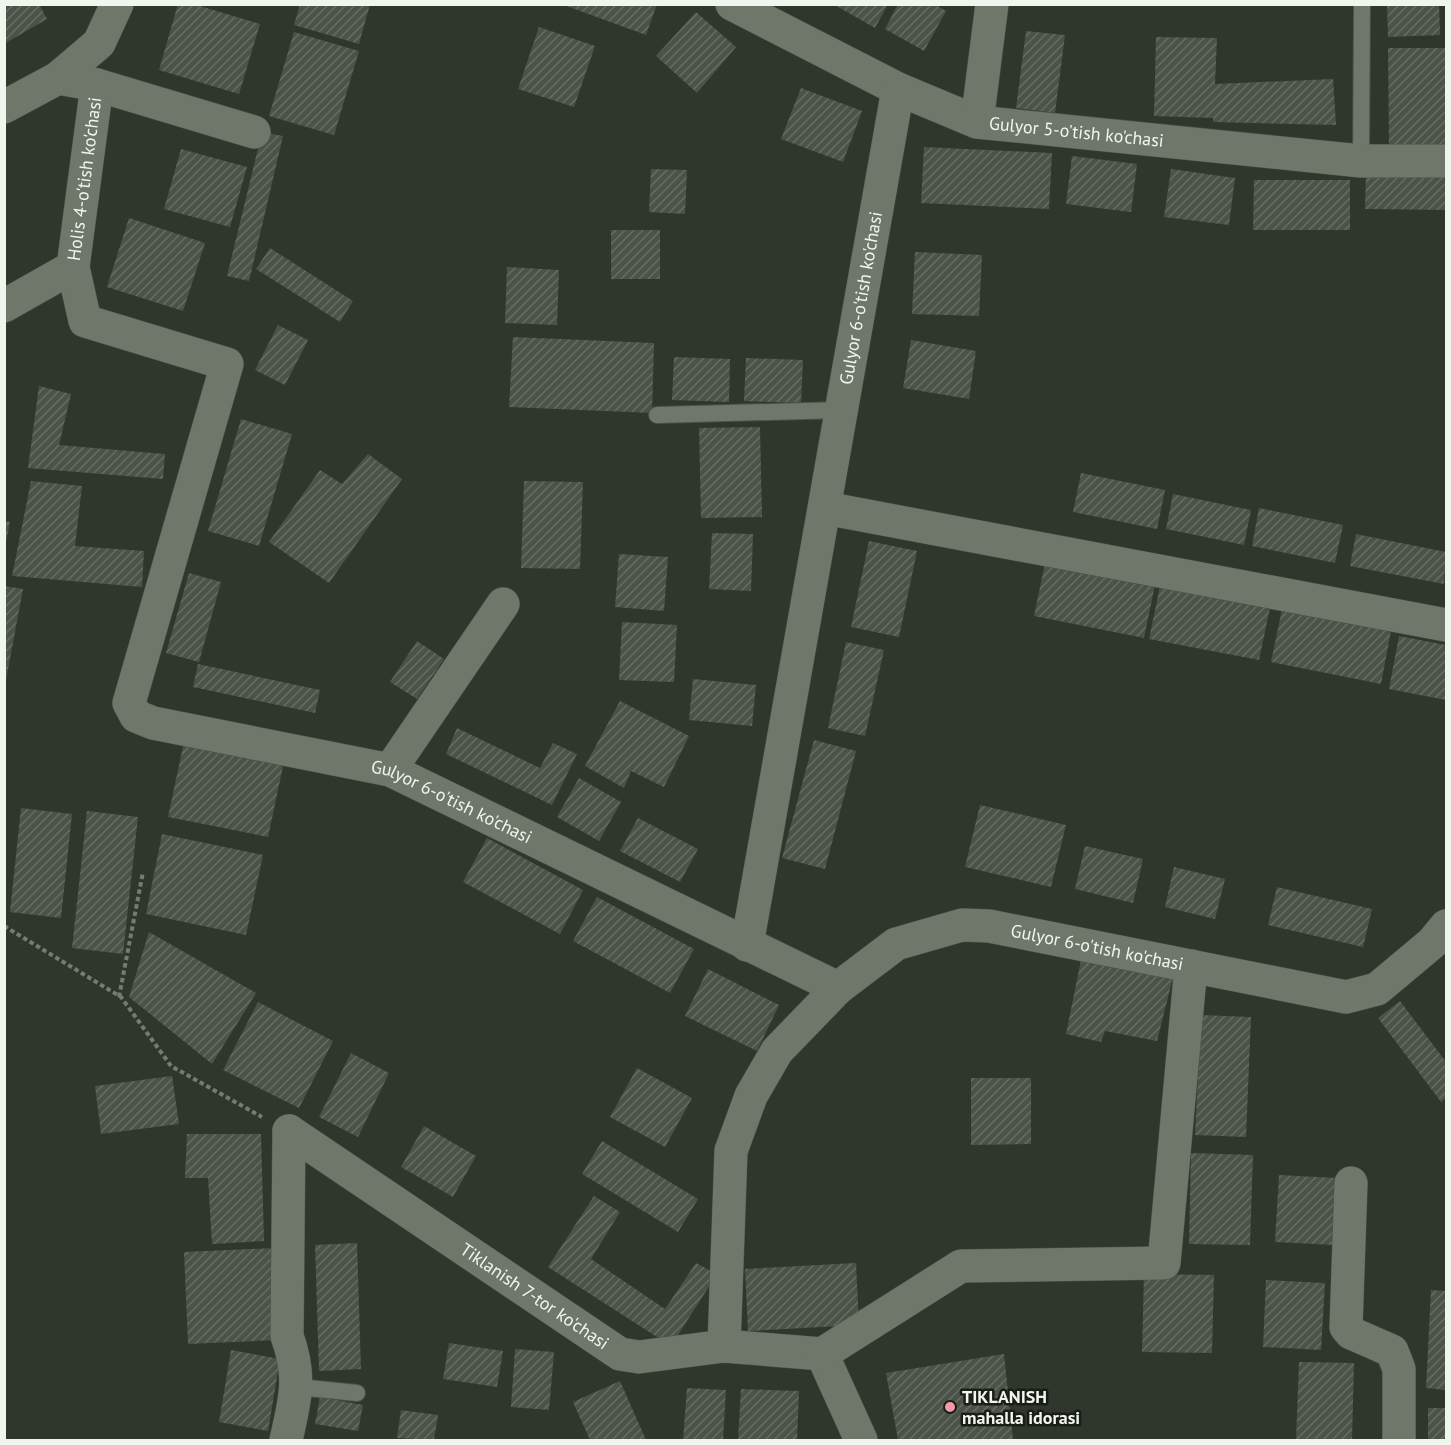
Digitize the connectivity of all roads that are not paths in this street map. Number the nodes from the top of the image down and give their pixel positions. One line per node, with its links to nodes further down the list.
1 (117, 4): 5 (street)
2 (732, 4): 7 (street, Gulyor 5-o'tish ko'chasi)
3 (992, 4): 9 (street)
4 (1362, 6): 12 (lane)
5 (58, 78): 6 (street); 8 (street)
6 (97, 86): 10 (street); 13 (street, Holis 4-o'tish ko'chasi)
7 (898, 90): 9 (street, Gulyor 5-o'tish ko'chasi); 15 (street, Gulyor 6-o'tish ko'chasi)
8 (4, 107)
9 (977, 122): 12 (street, Gulyor 5-o'tish ko'chasi)
10 (254, 132)
11 (1446, 161): 12 (street, Gulyor 5-o'tish ko'chasi)
12 (1361, 162)
13 (73, 267): 14 (street, Holis 4-o'tish ko'chasi); 20 (street, Gulyor 6-o'tish ko'chasi)
14 (4, 306)
15 (842, 410): 16 (lane); 17 (street, Gulyor 6-o'tish ko'chasi)
16 (657, 415)
17 (825, 508): 19 (street); 22 (street, Gulyor 6-o'tish ko'chasi)
18 (503, 604): 20 (street)
19 (1446, 625)
20 (390, 770): 22 (street, Gulyor 6-o'tish ko'chasi)
21 (1446, 926): 23 (street, Gulyor 6-o'tish ko'chasi)
22 (747, 945): 24 (street, Gulyor 6-o'tish ko'chasi)
23 (1191, 966): 24 (street, Gulyor 6-o'tish ko'chasi); 27 (street)
24 (838, 988): 26 (street)
25 (1351, 1183): 32 (street)
26 (724, 1346): 27 (street, Tiklanish 7-tor ko'chasi); 28 (street, Tiklanish 7-tor ko'chasi)
27 (822, 1354): 31 (street)
28 (298, 1387): 29 (lane); 30 (street)
29 (357, 1393)
30 (286, 1440)
31 (861, 1440)
32 (1399, 1440)

